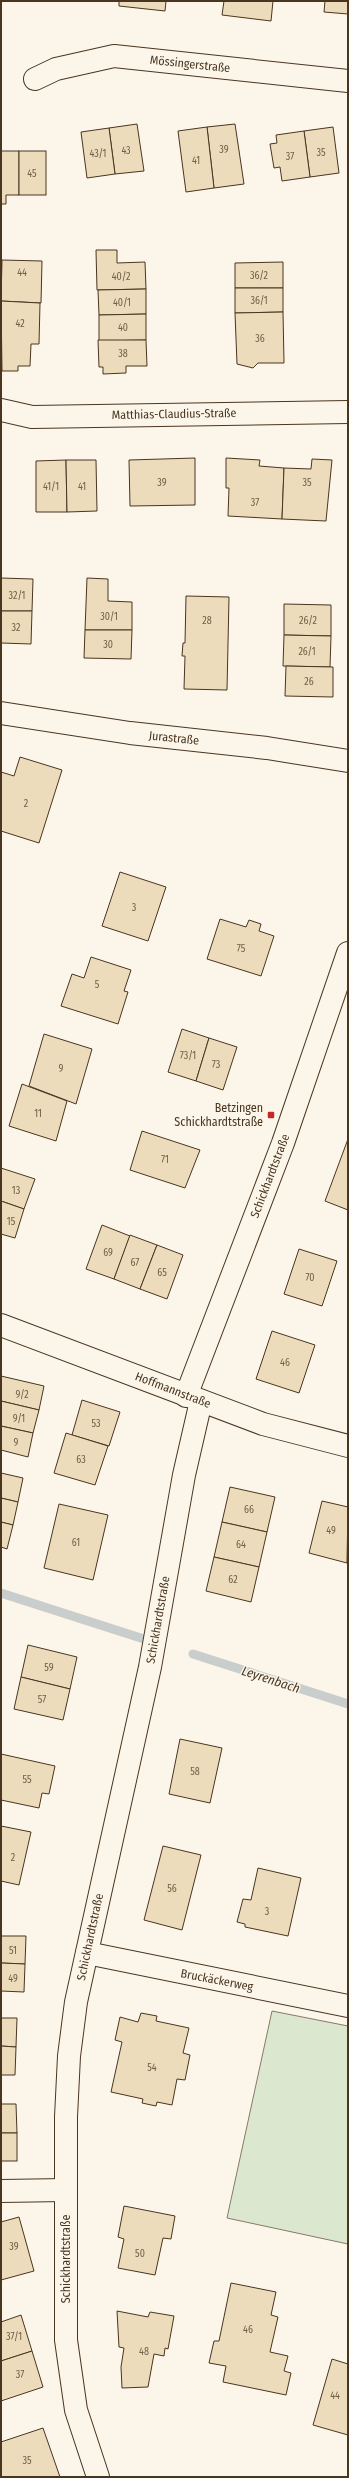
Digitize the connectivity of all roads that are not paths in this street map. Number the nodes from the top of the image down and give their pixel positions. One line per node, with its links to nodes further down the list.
1 (35, 79): 2 (street, Mössingerstraße)
2 (348, 81)
3 (1, 410): 4 (street, Matthias-Claudius-Straße)
4 (348, 412)
5 (1, 713): 6 (street, Jurastraße)
6 (348, 761)
7 (348, 953): 9 (street, Schickhardtstraße)
8 (1, 1325): 9 (street, Hoffmannstraße)
9 (193, 1399): 10 (street, Hoffmannstraße); 11 (street, Schickhardtstraße)
10 (348, 1446)
11 (86, 1954): 12 (street, Bruckäckerweg); 13 (street, Schickhardtstraße)
12 (348, 2006)
13 (65, 2190): 14 (street); 15 (street, Schickhardtstraße)
14 (1, 2191)
15 (98, 2477)

